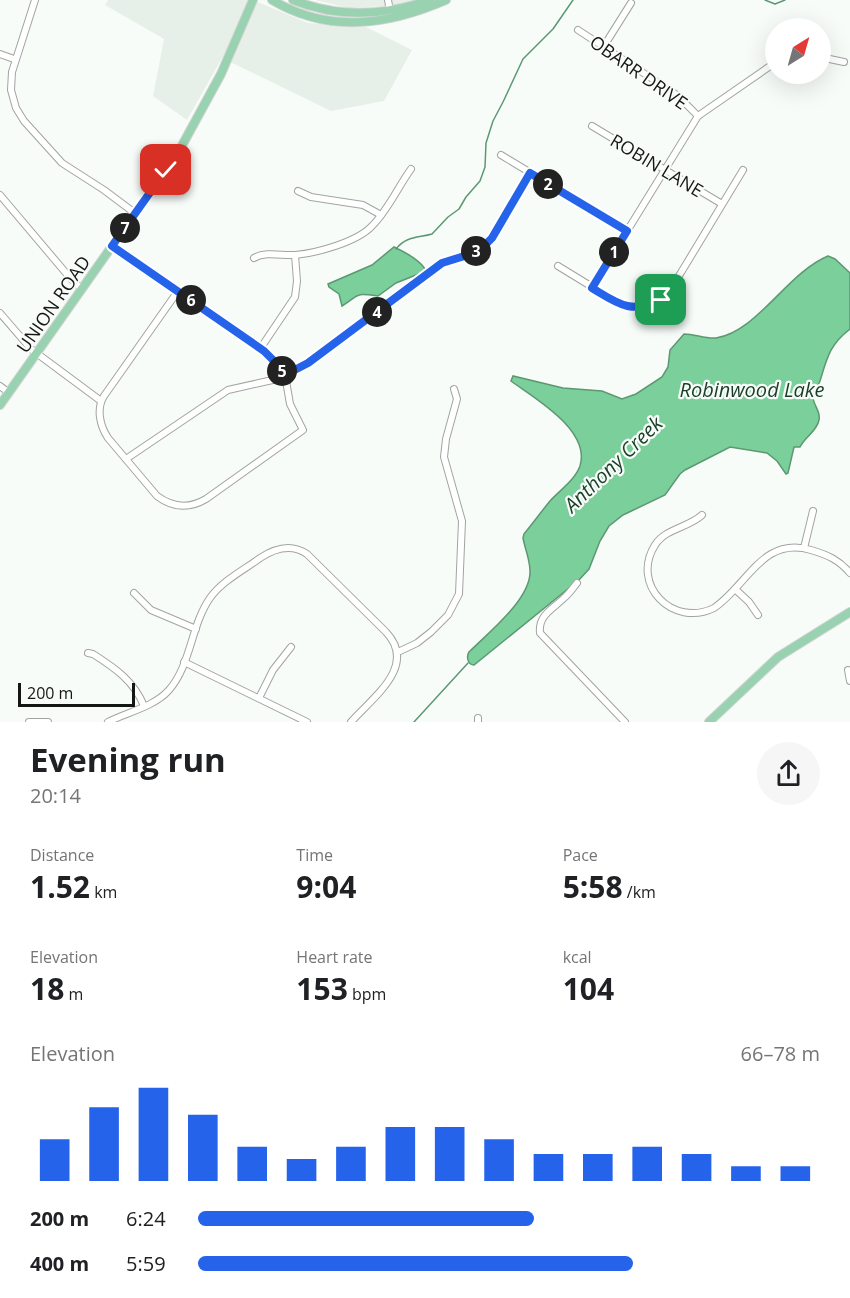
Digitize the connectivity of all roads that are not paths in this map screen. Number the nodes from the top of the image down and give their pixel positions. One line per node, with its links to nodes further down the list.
1 (35, 0): 13 (street)
2 (253, 0): 27 (main road, UNION ROAD)
3 (272, 0): 7 (main road)
4 (293, 0): 9 (main road)
5 (388, 0): 9 (street)
6 (430, 0): 9 (main road)
7 (446, 0)
8 (632, 3): 11 (street)
9 (390, 11)
10 (578, 30): 11 (street, OBARR DRIVE)
11 (604, 46): 17 (street, OBARR DRIVE)
12 (0, 54): 13 (street)
13 (14, 59): 27 (street)
14 (831, 59): 15 (street)
15 (844, 62)
16 (765, 70): 17 (street)
17 (698, 116): 21 (street)
18 (592, 126): 21 (street, ROBIN LANE)
19 (501, 155): 23 (street)
20 (411, 169): 28 (street)
21 (664, 169): 26 (street, ROBIN LANE); 29 (street)
22 (743, 170): 26 (street)
23 (530, 173): 29 (street); 40 (street)
24 (298, 191): 28 (street)
25 (0, 195): 35 (street)
26 (722, 204): 34 (street)
27 (136, 214): 30 (main road, UNION ROAD)
28 (381, 215): 31 (street)
29 (627, 231): 34 (street)
30 (112, 246): 35 (main road, UNION ROAD); 36 (street)
31 (295, 255): 32 (street); 38 (street)
32 (254, 258)
33 (558, 266): 34 (street)
34 (592, 288)
35 (82, 289): 39 (main road, UNION ROAD)
36 (178, 291): 38 (street); 44 (street)
37 (0, 313): 39 (street)
38 (260, 349): 40 (street)
39 (36, 354): 43 (main road, UNION ROAD); 44 (street)
40 (285, 375): 46 (street); 46 (street)
41 (0, 386): 43 (street)
42 (454, 389): 58 (street)
43 (9, 393): 45 (main road, UNION ROAD)
44 (101, 401): 46 (street)
45 (0, 405)
46 (126, 459)
47 (813, 511): 49 (street)
48 (702, 515): 52 (street)
49 (804, 548): 50 (street); 52 (street)
50 (850, 573)
51 (577, 583): 70 (street)
52 (735, 589): 55 (street)
53 (134, 592): 56 (street)
54 (850, 612): 71 (main road)
55 (758, 615)
56 (196, 629): 58 (street); 60 (street)
57 (291, 647): 63 (street)
58 (398, 652): 69 (street)
59 (88, 653): 64 (street)
60 (184, 662): 63 (street); 64 (street)
61 (848, 670): 62 (street)
62 (850, 681)
63 (259, 698): 68 (street)
64 (144, 706): 65 (street)
65 (114, 721)
66 (29, 722): 67 (street)
67 (48, 722)
68 (307, 722)
69 (351, 722)
70 (625, 722)
71 (709, 722)

